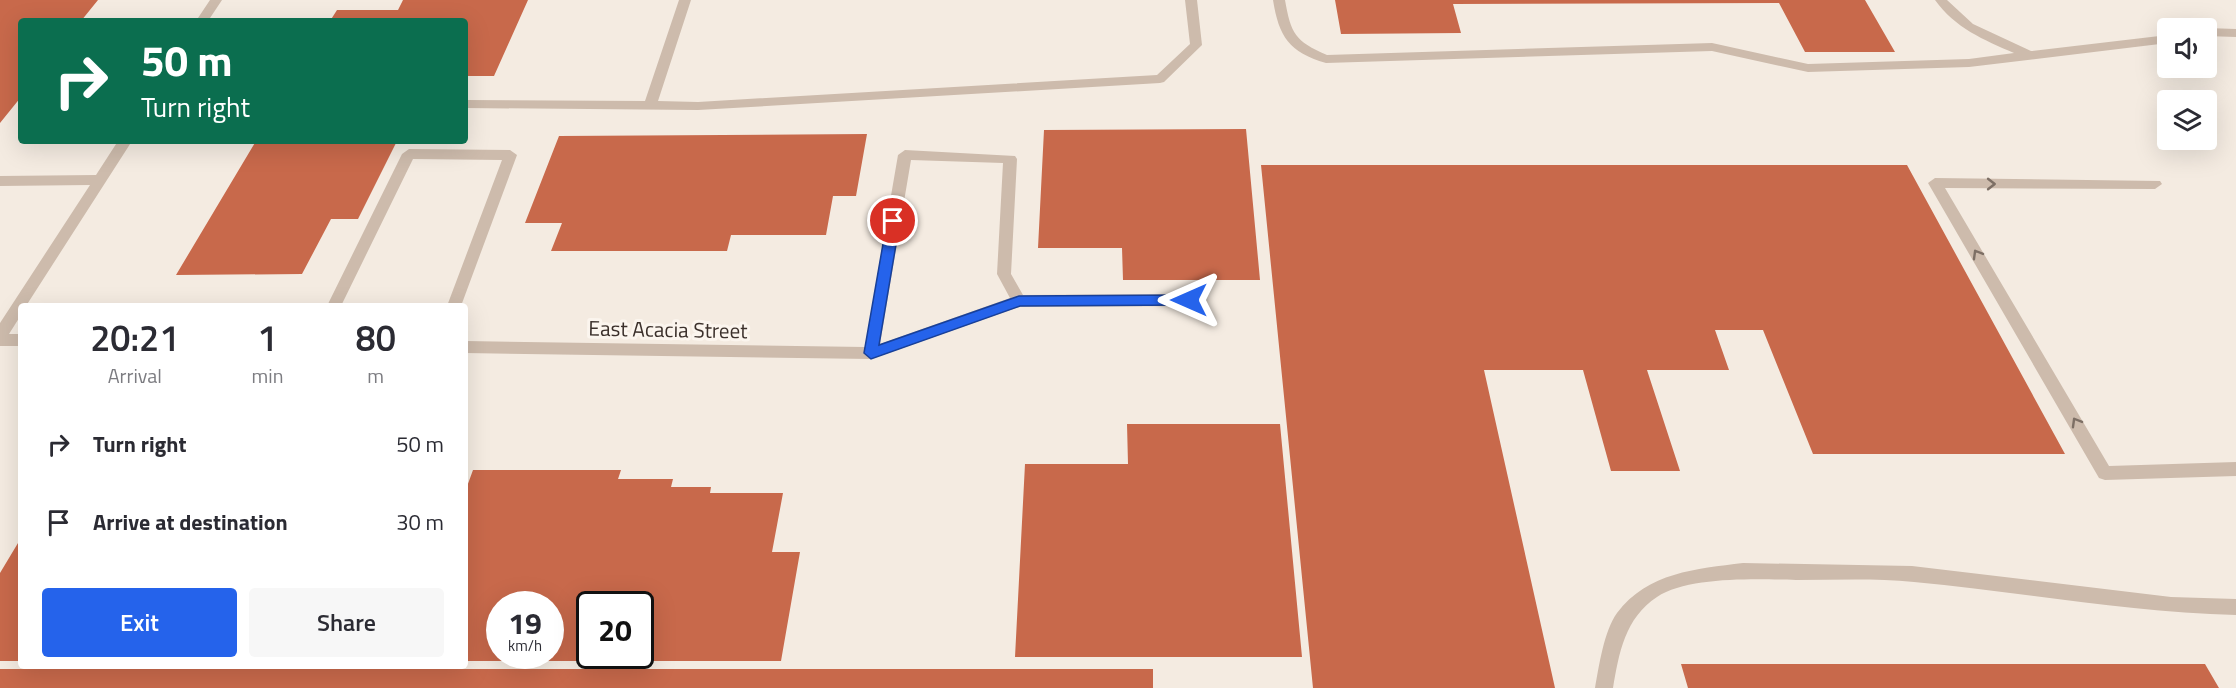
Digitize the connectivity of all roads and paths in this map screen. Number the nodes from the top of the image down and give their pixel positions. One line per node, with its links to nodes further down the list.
1 (216, 0): 6 (street)
2 (685, 0): 12 (street)
3 (1191, 0): 12 (street)
4 (1279, 0): 10 (street)
5 (1941, 0): 10 (street)
6 (204, 18)
7 (2217, 32): 8 (street)
8 (2236, 33)
9 (2157, 40): 10 (street)
10 (2030, 56)
11 (468, 104): 12 (street)
12 (650, 106)
13 (123, 144): 14 (street)
14 (100, 180): 15 (street); 19 (street)
15 (0, 181)
16 (2155, 184): 28 (street, one-way to 16)
17 (1189, 300): 18 (street)
18 (1019, 301): 27 (street); 27 (street)
19 (21, 303)
20 (334, 303): 21 (street)
21 (455, 303)
22 (18, 307): 23 (street)
23 (0, 335)
24 (0, 340): 25 (street)
25 (18, 340)
26 (468, 347): 27 (street, East Acacia Street)
27 (871, 353)
28 (2236, 469)
29 (2236, 607): 30 (street)
30 (1604, 688)

